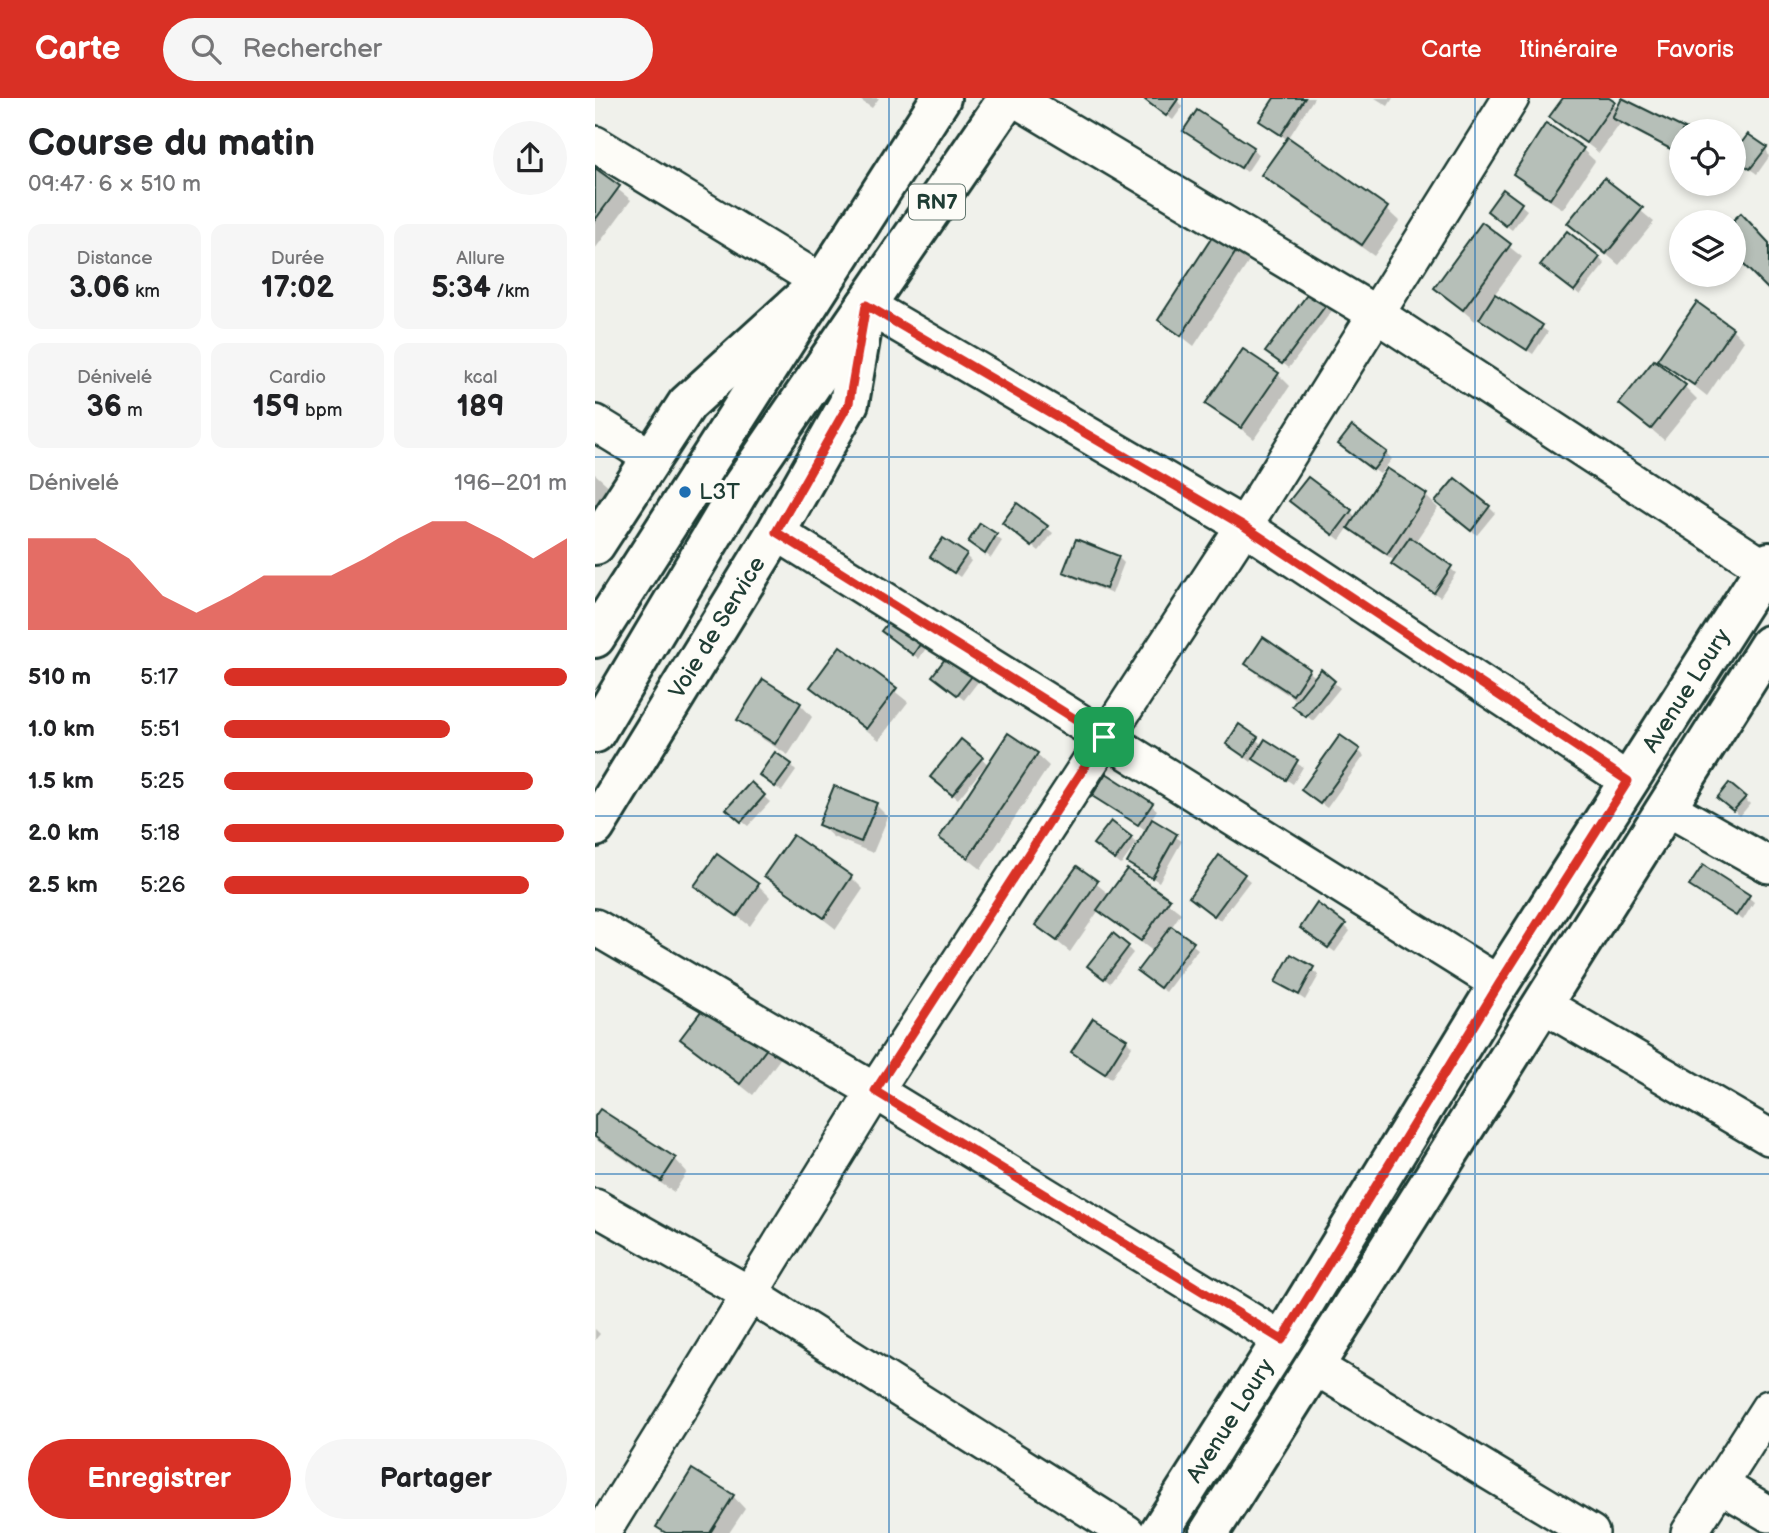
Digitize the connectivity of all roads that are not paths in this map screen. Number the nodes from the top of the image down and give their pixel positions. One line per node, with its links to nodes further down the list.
1 (941, 98): 6 (main road, RN7)
2 (1008, 98): 7 (main road, RN7)
3 (1014, 98): 8 (street)
4 (1511, 98): 8 (street)
5 (595, 144): 6 (street)
6 (821, 282): 10 (main road); 15 (main road, RN7)
7 (866, 305): 11 (street); 12 (main road, Voie de Service); 17 (main road, RN7)
8 (1376, 314): 11 (street); 14 (street)
9 (595, 423): 10 (street)
10 (652, 458): 13 (main road)
11 (1244, 526): 18 (street); 19 (street)
12 (776, 532): 18 (street); 21 (main road, Voie de Service)
13 (595, 545)
14 (1767, 565): 19 (main road, Avenue Loury)
15 (595, 638)
16 (1769, 645): 20 (main road, Avenue Loury)
17 (595, 733)
18 (1104, 737): 24 (street); 26 (street)
19 (1628, 781): 24 (main road, Avenue Loury)
20 (1666, 807): 22 (street); 25 (main road, Avenue Loury)
21 (595, 827)
22 (1769, 865)
23 (595, 927): 26 (street)
24 (1499, 984): 30 (main road, Avenue Loury)
25 (1542, 1004): 27 (street); 31 (main road, Avenue Loury)
26 (875, 1091): 29 (street); 30 (street)
27 (1769, 1136)
28 (595, 1207): 29 (street)
29 (751, 1295): 35 (street); 36 (street)
30 (1282, 1340): 37 (main road, Avenue Loury)
31 (1314, 1366): 38 (main road, Avenue Loury); 39 (street)
32 (1769, 1409): 33 (street)
33 (1720, 1485): 34 (street); 40 (street)
34 (1769, 1514)
35 (602, 1533)
36 (1128, 1533)
37 (1159, 1533)
38 (1209, 1533)
39 (1591, 1533)
40 (1689, 1533)

